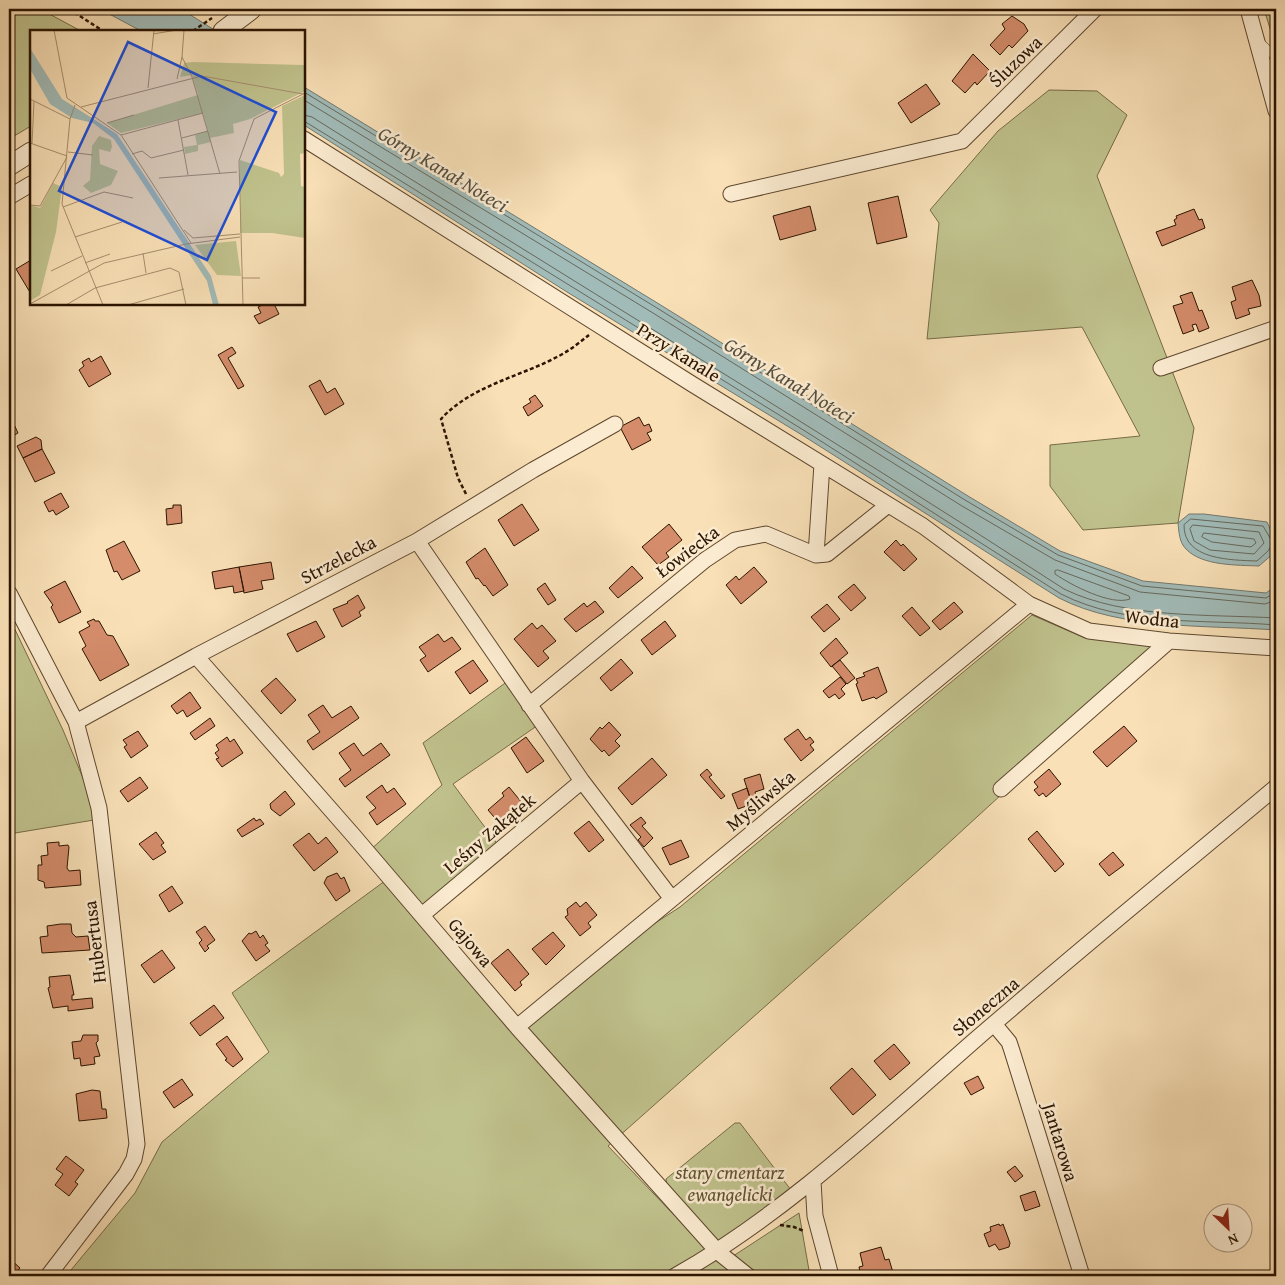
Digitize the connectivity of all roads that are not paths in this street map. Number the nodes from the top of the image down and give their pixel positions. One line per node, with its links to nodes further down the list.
1 (252, 9): 4 (street)
2 (1095, 9): 12 (street, Śluzowa)
3 (1248, 9): 5 (street)
4 (223, 24)
5 (1256, 38): 6 (lane); 7 (street)
6 (1276, 58)
7 (1276, 111)
8 (305, 141): 17 (street, Przy Kanale)
9 (30, 153): 10 (street)
10 (9, 166)
11 (30, 185): 13 (street)
12 (731, 194)
13 (9, 197)
14 (1276, 328): 15 (street)
15 (1161, 368)
16 (615, 424): 19 (street, Strzelecka)
17 (822, 464): 18 (street, Przy Kanale); 20 (street)
18 (888, 505): 20 (street); 22 (street, Przy Kanale)
19 (417, 541): 25 (street, Strzelecka); 26 (street)
20 (816, 555): 26 (street, Łowiecka)
21 (9, 593): 27 (street, Hubertusa)
22 (1029, 604): 23 (street, Wodna); 31 (street, Myśliwska)
23 (1169, 641): 24 (street, Wodna); 30 (street)
24 (1276, 648)
25 (196, 656): 27 (street, Strzelecka); 32 (street, Gajowa)
26 (529, 705): 28 (street)
27 (76, 722): 37 (street, Hubertusa)
28 (582, 782): 31 (street); 32 (street, Leśny Zakątek)
29 (1276, 787): 33 (street, Słoneczna)
30 (1001, 789)
31 (672, 899): 34 (street, Myśliwska)
32 (422, 916): 34 (street, Gajowa)
33 (994, 1024): 35 (street, Słoneczna); 41 (street, Jantarowa)
34 (517, 1027): 36 (street, Gajowa)
35 (813, 1181): 36 (street, Słoneczna); 40 (street)
36 (718, 1252): 38 (street, Słoneczna); 39 (street)
37 (48, 1276)
38 (675, 1276)
39 (748, 1276)
40 (831, 1276)
41 (1082, 1276)

